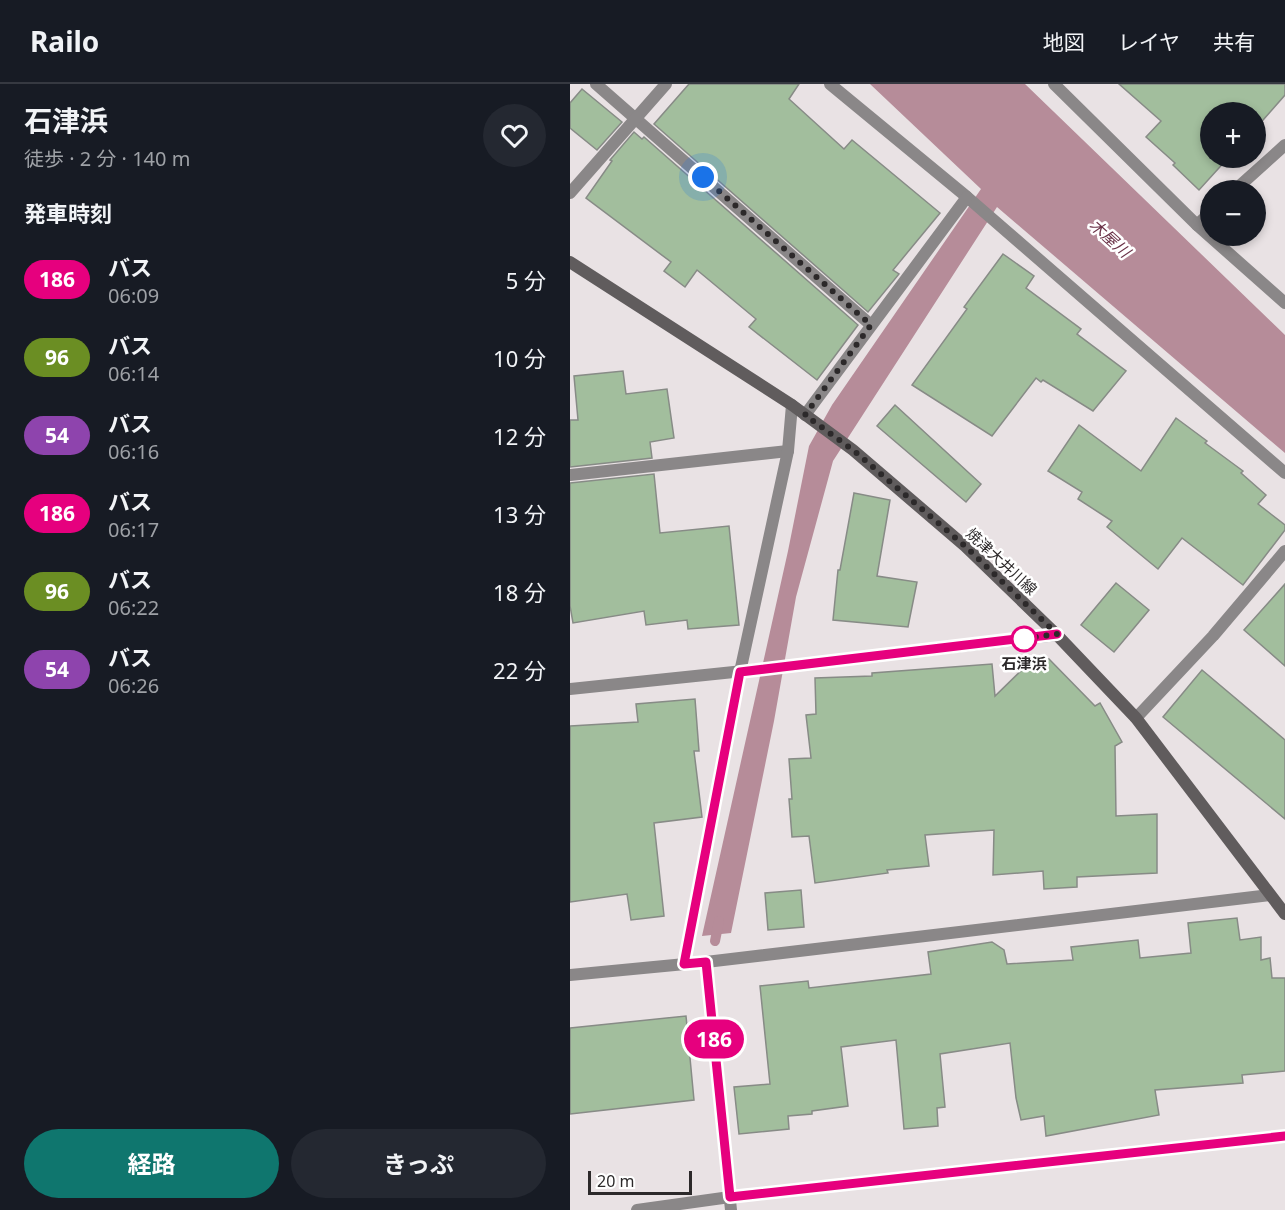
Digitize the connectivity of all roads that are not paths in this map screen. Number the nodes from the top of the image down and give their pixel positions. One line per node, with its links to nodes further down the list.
1 (596, 84): 5 (street)
2 (666, 84): 5 (street)
3 (830, 84): 9 (street)
4 (1054, 84): 11 (street)
5 (636, 118): 8 (street); 14 (street)
6 (1285, 146): 7 (street)
7 (1246, 180)
8 (570, 193)
9 (967, 197): 14 (street); 18 (street)
10 (1200, 222): 11 (street)
11 (1197, 225): 13 (street)
12 (570, 262): 15 (main road, 焼津大井川線)
13 (1285, 303)
14 (871, 325): 16 (street)
15 (792, 405): 16 (main road, 焼津大井川線); 17 (street)
16 (810, 419): 21 (main road, 焼津大井川線)
17 (788, 451): 19 (street); 22 (street)
18 (1285, 473)
19 (570, 475)
20 (1285, 551): 24 (street)
21 (1057, 634): 22 (street); 24 (main road, 焼津大井川線)
22 (740, 672): 23 (street); 28 (street)
23 (570, 689)
24 (1136, 718): 25 (main road, 焼津大井川線)
25 (1270, 895): 26 (main road, 焼津大井川線); 27 (street)
26 (1285, 914)
27 (706, 962): 28 (street); 31 (street)
28 (684, 964): 29 (street)
29 (570, 975)
30 (1285, 1136): 31 (street)
31 (730, 1204): 32 (street)
32 (637, 1210)

